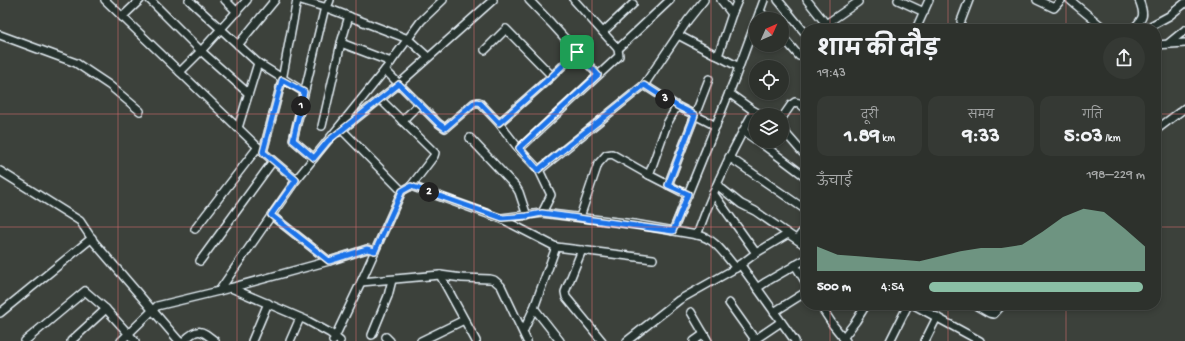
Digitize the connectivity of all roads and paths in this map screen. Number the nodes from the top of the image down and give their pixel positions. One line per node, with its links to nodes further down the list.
1 (105, 0): 38 (street)
2 (140, 0): 38 (street)
3 (150, 0): 60 (street)
4 (188, 0): 45 (street)
5 (225, 0): 34 (street)
6 (247, 0): 34 (street)
7 (275, 0): 57 (street)
8 (297, 0): 73 (street)
9 (301, 0): 32 (street)
10 (330, 0): 32 (street)
11 (444, 0): 50 (street)
12 (493, 0): 64 (street)
13 (528, 0): 61 (street)
14 (574, 0): 47 (street)
15 (670, 0): 58 (street)
16 (704, 0): 48 (street)
17 (721, 0): 36 (street)
18 (738, 0): 36 (street)
19 (764, 0): 33 (street)
20 (806, 0): 29 (street)
21 (898, 0): 35 (street)
22 (929, 0): 35 (street)
23 (969, 0): 39 (street)
24 (1037, 0): 25 (street)
25 (1061, 0)
26 (1070, 0): 41 (street)
27 (1140, 0): 42 (street)
28 (781, 1): 44 (street)
29 (858, 2)
30 (1185, 3): 43 (street)
31 (633, 4): 47 (street)
32 (326, 8): 37 (street); 76 (street)
33 (760, 11)
34 (237, 12): 45 (street)
35 (924, 12): 40 (street)
36 (732, 14): 62 (street)
37 (349, 16): 50 (street); 52 (street)
38 (122, 17): 69 (street)
39 (961, 21)
40 (918, 24)
41 (1099, 24)
42 (1137, 24)
43 (1155, 24)
44 (801, 27)
45 (221, 29): 57 (street); 60 (street)
46 (1185, 30): 53 (street)
47 (603, 32): 58 (street)
48 (678, 35): 62 (street); 75 (street)
49 (0, 36): 86 (street)
50 (408, 39): 64 (street); 65 (street)
51 (749, 39): 67 (street)
52 (341, 43): 65 (street); 91 (street)
53 (1169, 43): 54 (street); 56 (street)
54 (1185, 43)
55 (789, 44): 63 (street)
56 (1161, 44)
57 (238, 45): 66 (street)
58 (618, 49): 70 (street)
59 (485, 50): 71 (street)
60 (201, 51): 69 (street); 77 (street)
61 (577, 52): 70 (street); 71 (street)
62 (718, 56): 67 (street)
63 (799, 56)
64 (428, 58): 74 (street)
65 (391, 62): 68 (street)
66 (258, 63): 73 (street); 77 (street)
67 (739, 67): 78 (street)
68 (385, 70): 74 (street); 100 (street)
69 (180, 72): 94 (street)
70 (598, 75): 101 (street)
71 (552, 76): 90 (street)
72 (709, 79): 87 (street)
73 (282, 80): 76 (street); 103 (street)
74 (399, 84): 79 (street); 80 (street)
75 (644, 85): 82 (street); 108 (street)
76 (304, 92): 106 (street)
77 (248, 93): 94 (street)
78 (729, 94): 83 (street); 92 (street)
79 (380, 99): 89 (street); 95 (street)
80 (419, 104): 89 (street); 90 (street)
81 (801, 105): 84 (street)
82 (677, 106): 87 (street); 111 (street)
83 (750, 108)
84 (789, 108)
85 (1185, 108): 93 (street)
86 (140, 111)
87 (695, 115): 92 (street); 113 (street)
88 (749, 120): 96 (street)
89 (402, 121): 114 (street)
90 (499, 123): 101 (street)
91 (322, 126)
92 (716, 126): 118 (street)
93 (1161, 126)
94 (238, 128): 103 (street)
95 (342, 130): 100 (street); 116 (street)
96 (743, 131): 97 (street); 105 (street)
97 (749, 135)
98 (789, 137): 104 (street)
99 (470, 138): 122 (street)
100 (328, 141): 106 (street)
101 (519, 148): 108 (street)
102 (768, 148): 110 (street)
103 (260, 149): 107 (street); 125 (street)
104 (801, 151)
105 (729, 157): 115 (street); 119 (street)
106 (314, 158): 112 (street)
107 (273, 161): 112 (street); 138 (street)
108 (538, 170): 120 (street)
109 (0, 171): 130 (street)
110 (801, 173)
111 (649, 175): 113 (street); 124 (street)
112 (296, 180): 121 (street)
113 (668, 185): 118 (street)
114 (411, 186): 116 (street); 123 (street)
115 (717, 186): 117 (street); 127 (street)
116 (402, 191): 135 (street)
117 (713, 193): 129 (street); 136 (street)
118 (688, 194): 126 (street)
119 (801, 207)
120 (542, 213): 122 (street); 124 (street)
121 (271, 215): 139 (street); 149 (street)
122 (527, 216): 123 (street)
123 (502, 218): 133 (street)
124 (580, 218): 126 (street)
125 (195, 230)
126 (673, 231): 129 (street)
127 (788, 234): 131 (street); 136 (street)
128 (801, 234): 131 (street)
129 (697, 235): 142 (street)
130 (92, 238): 155 (street); 164 (street)
131 (797, 239): 132 (street)
132 (801, 242)
133 (556, 247): 134 (street); 153 (street)
134 (582, 250): 137 (street); 189 (street)
135 (375, 251): 139 (street); 146 (street)
136 (756, 253): 142 (street)
137 (653, 259)
138 (200, 261)
139 (329, 261): 147 (street)
140 (801, 262): 141 (street)
141 (795, 265): 144 (street); 148 (street)
142 (738, 266): 148 (street); 190 (street)
143 (440, 275): 145 (street); 167 (street); 169 (street)
144 (801, 275)
145 (392, 280): 146 (street); 171 (street)
146 (361, 282): 173 (street)
147 (231, 288): 149 (street); 151 (street)
148 (757, 288): 163 (street)
149 (219, 291): 155 (street)
150 (801, 295): 163 (street)
151 (268, 303): 166 (street); 184 (street)
152 (729, 303): 192 (street)
153 (534, 308): 169 (street); 188 (street)
154 (106, 309): 170 (street); 177 (street); 178 (street)
155 (153, 310): 170 (street); 181 (street)
156 (823, 310): 175 (street)
157 (863, 310): 175 (street)
158 (906, 310): 194 (street)
159 (928, 310): 165 (street)
160 (984, 310): 161 (street)
161 (998, 310)
162 (691, 312): 172 (street)
163 (774, 312): 168 (street)
164 (0, 313)
165 (937, 317): 195 (street); 196 (street)
166 (300, 318): 173 (street); 185 (street)
167 (464, 320): 174 (street); 176 (street)
168 (781, 322): 192 (street); 193 (street)
169 (523, 332): 187 (street)
170 (129, 334): 179 (street); 180 (street)
171 (372, 335)
172 (706, 338): 191 (street)
173 (336, 339)
174 (433, 339): 186 (street)
175 (845, 339)
176 (473, 340)
177 (24, 341)
178 (71, 341)
179 (121, 341)
180 (135, 341)
181 (179, 341)
182 (184, 341): 183 (street)
183 (215, 341)
184 (252, 341)
185 (290, 341)
186 (420, 341)
187 (527, 341)
188 (560, 341)
189 (602, 341)
190 (627, 341)
191 (694, 341)
192 (754, 341)
193 (795, 341)
194 (890, 341)
195 (925, 341)
196 (979, 341)

